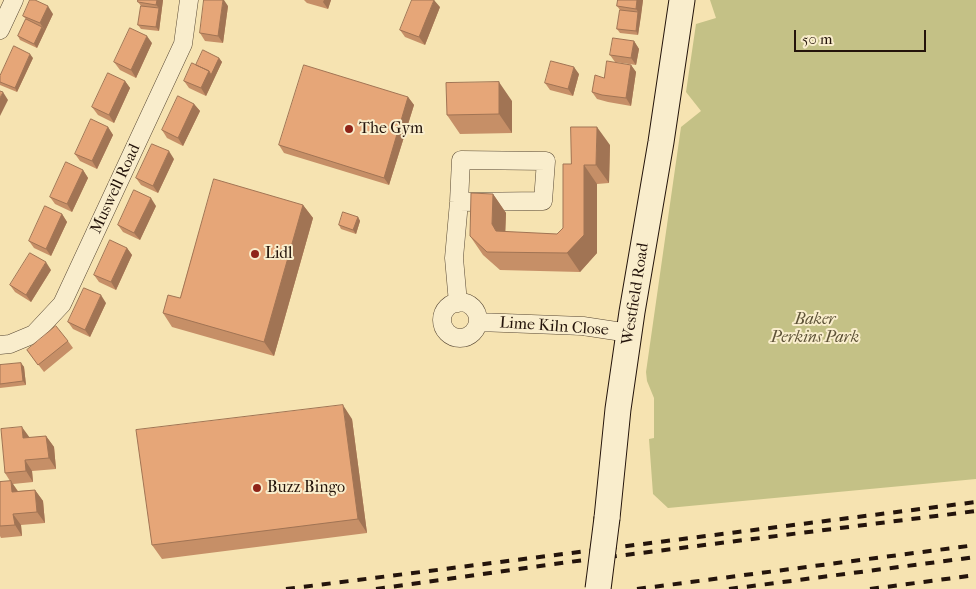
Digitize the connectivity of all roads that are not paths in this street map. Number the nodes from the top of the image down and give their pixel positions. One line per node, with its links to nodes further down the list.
1 (190, 0): 9 (street, Muswell Road)
2 (682, 0): 8 (street, Westfield Road)
3 (11, 7): 4 (street)
4 (0, 30)
5 (459, 202): 5 (street); 6 (street)
6 (458, 303): 7 (street); 7 (street)
7 (478, 322): 8 (street, Lime Kiln Close)
8 (630, 333): 10 (street, Westfield Road, bridge)
9 (0, 345)
10 (598, 589)

